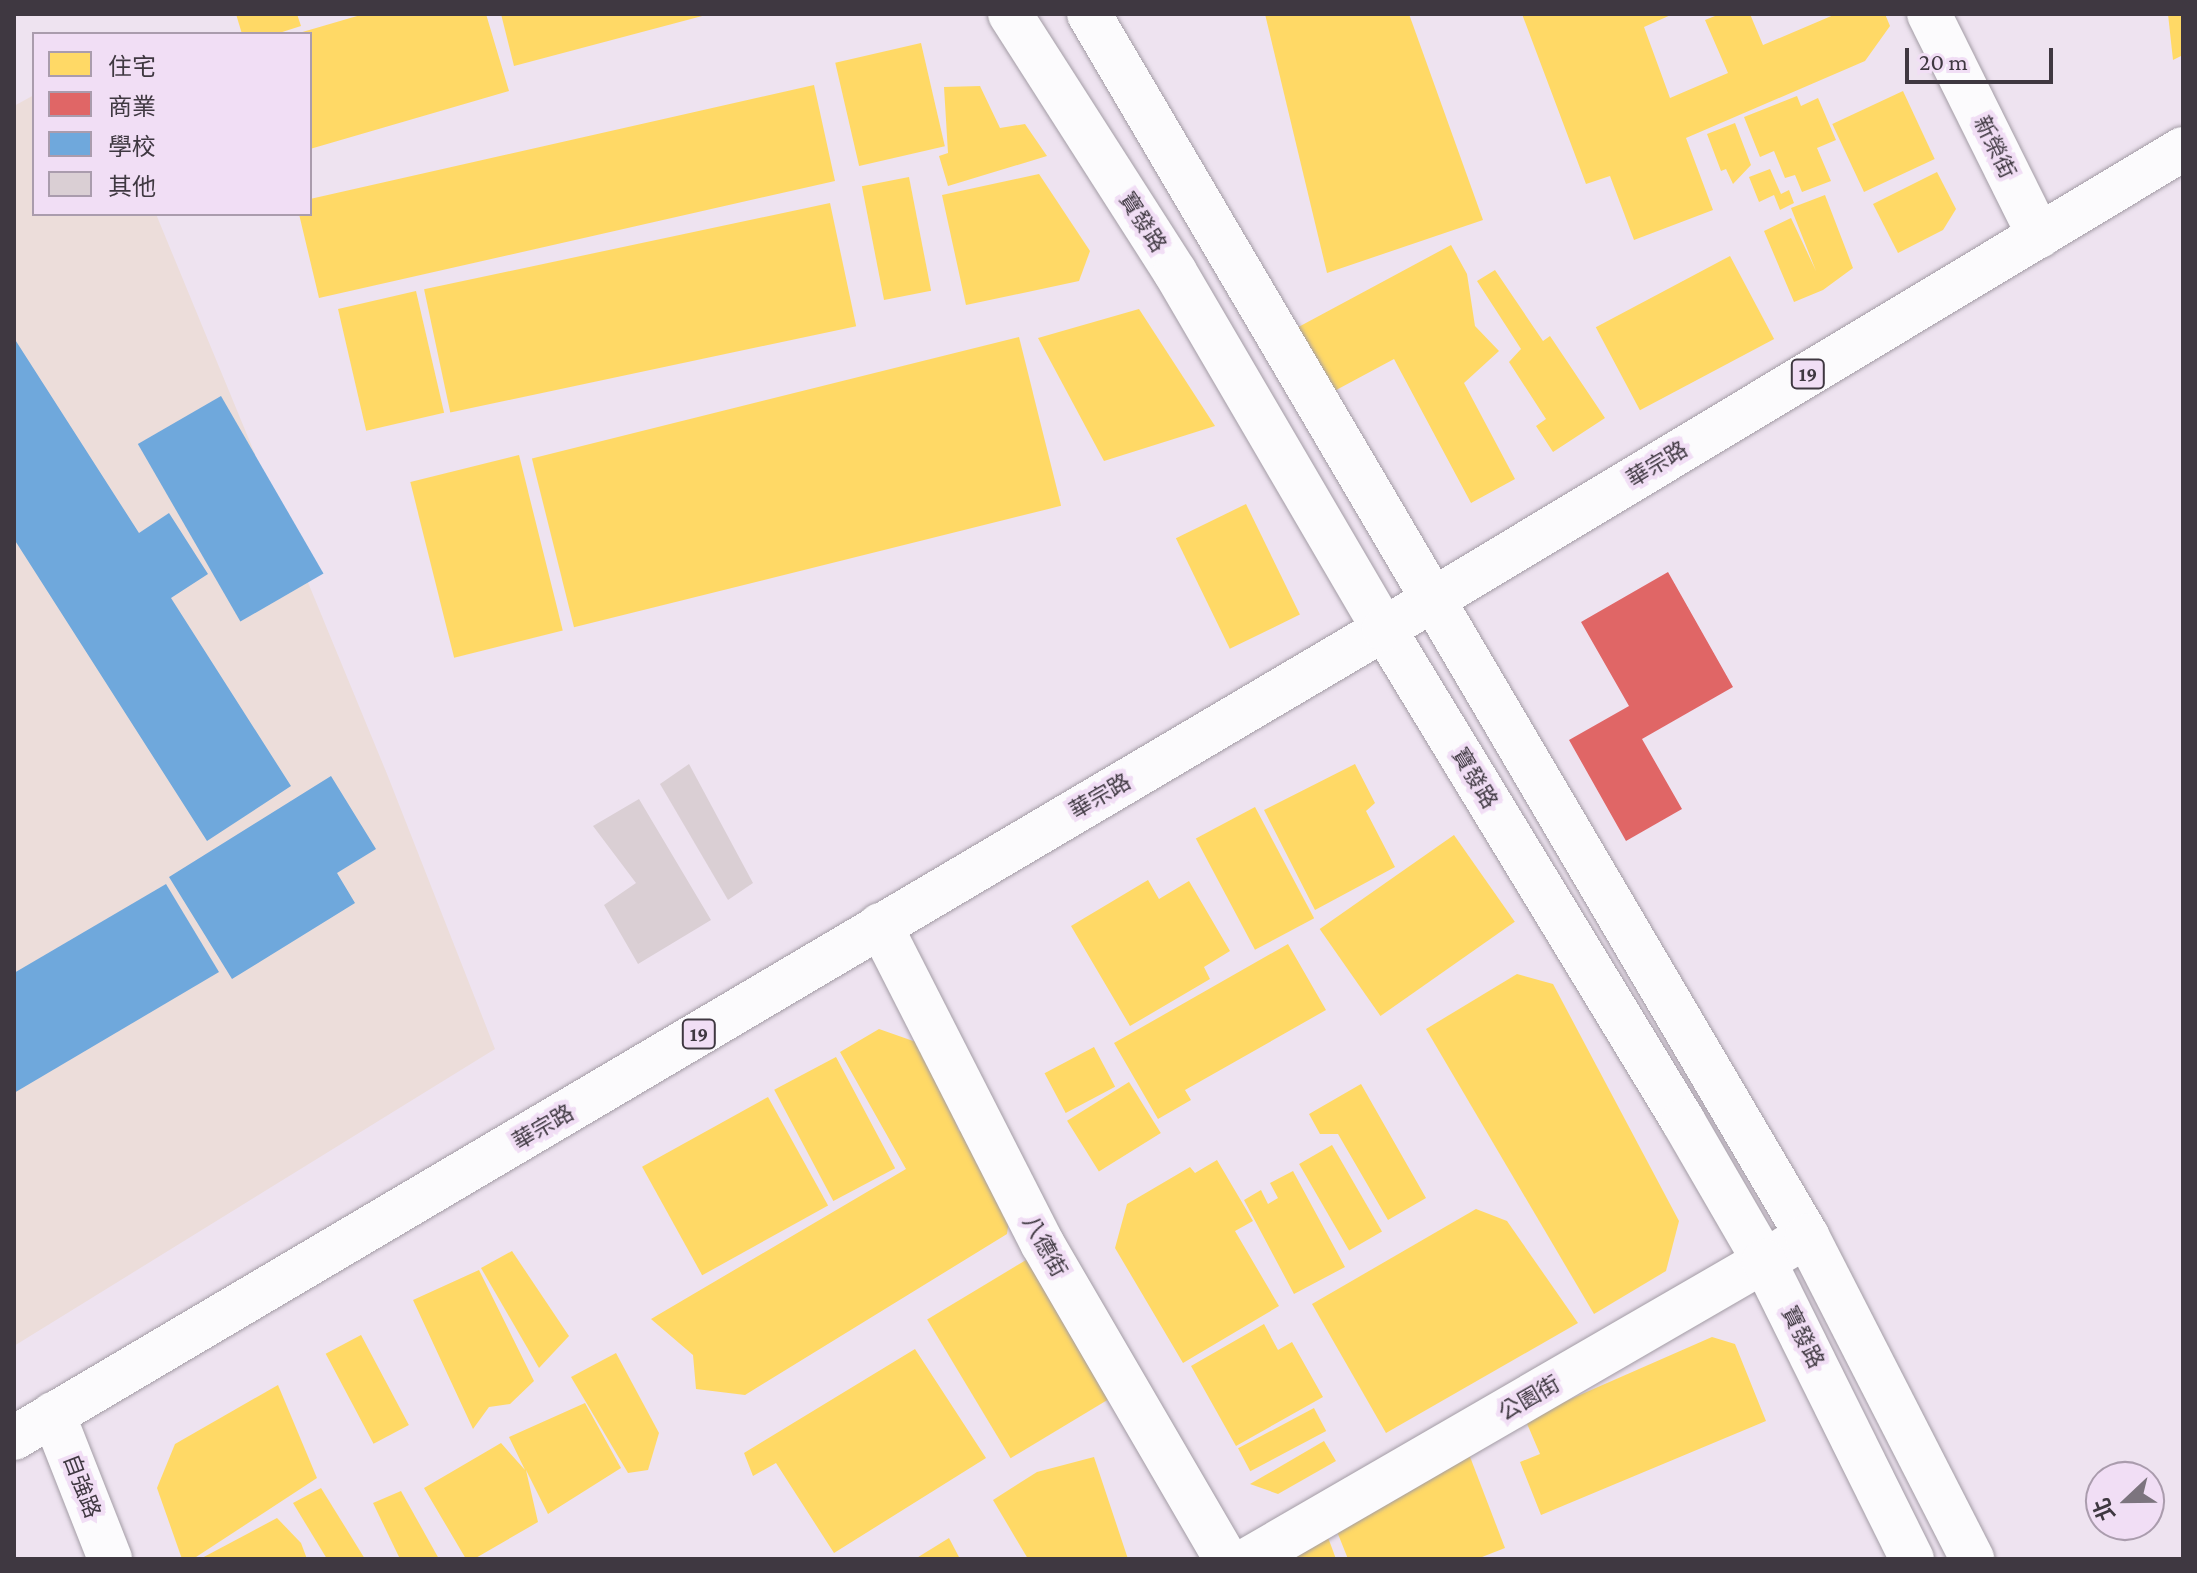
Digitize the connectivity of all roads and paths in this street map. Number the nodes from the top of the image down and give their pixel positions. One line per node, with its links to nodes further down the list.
1 (1010, 14): 7 (main road, 寶發路)
2 (1089, 14): 6 (main road)
3 (1929, 14): 5 (main road, 新榮街)
4 (2183, 149): 5 (main road, 華宗路 / 19)
5 (2039, 236): 6 (main road, 華宗路 / 19)
6 (1433, 598): 7 (main road, 華宗路 / 19); 9 (main road)
7 (1384, 629): 8 (main road, 華宗路 / 19); 10 (main road, 寶發路)
8 (880, 925): 11 (main road, 華宗路 / 19); 14 (main road, 八德街)
9 (1807, 1236): 10 (main road, 公園街); 17 (main road)
10 (1764, 1261): 15 (main road, 公園街); 16 (main road, 寶發路)
11 (53, 1414): 12 (main road, 華宗路 / 19); 13 (main road, 自強路)
12 (14, 1438)
13 (110, 1559)
14 (1226, 1559)
15 (1249, 1559)
16 (1912, 1559)
17 (1972, 1559)

